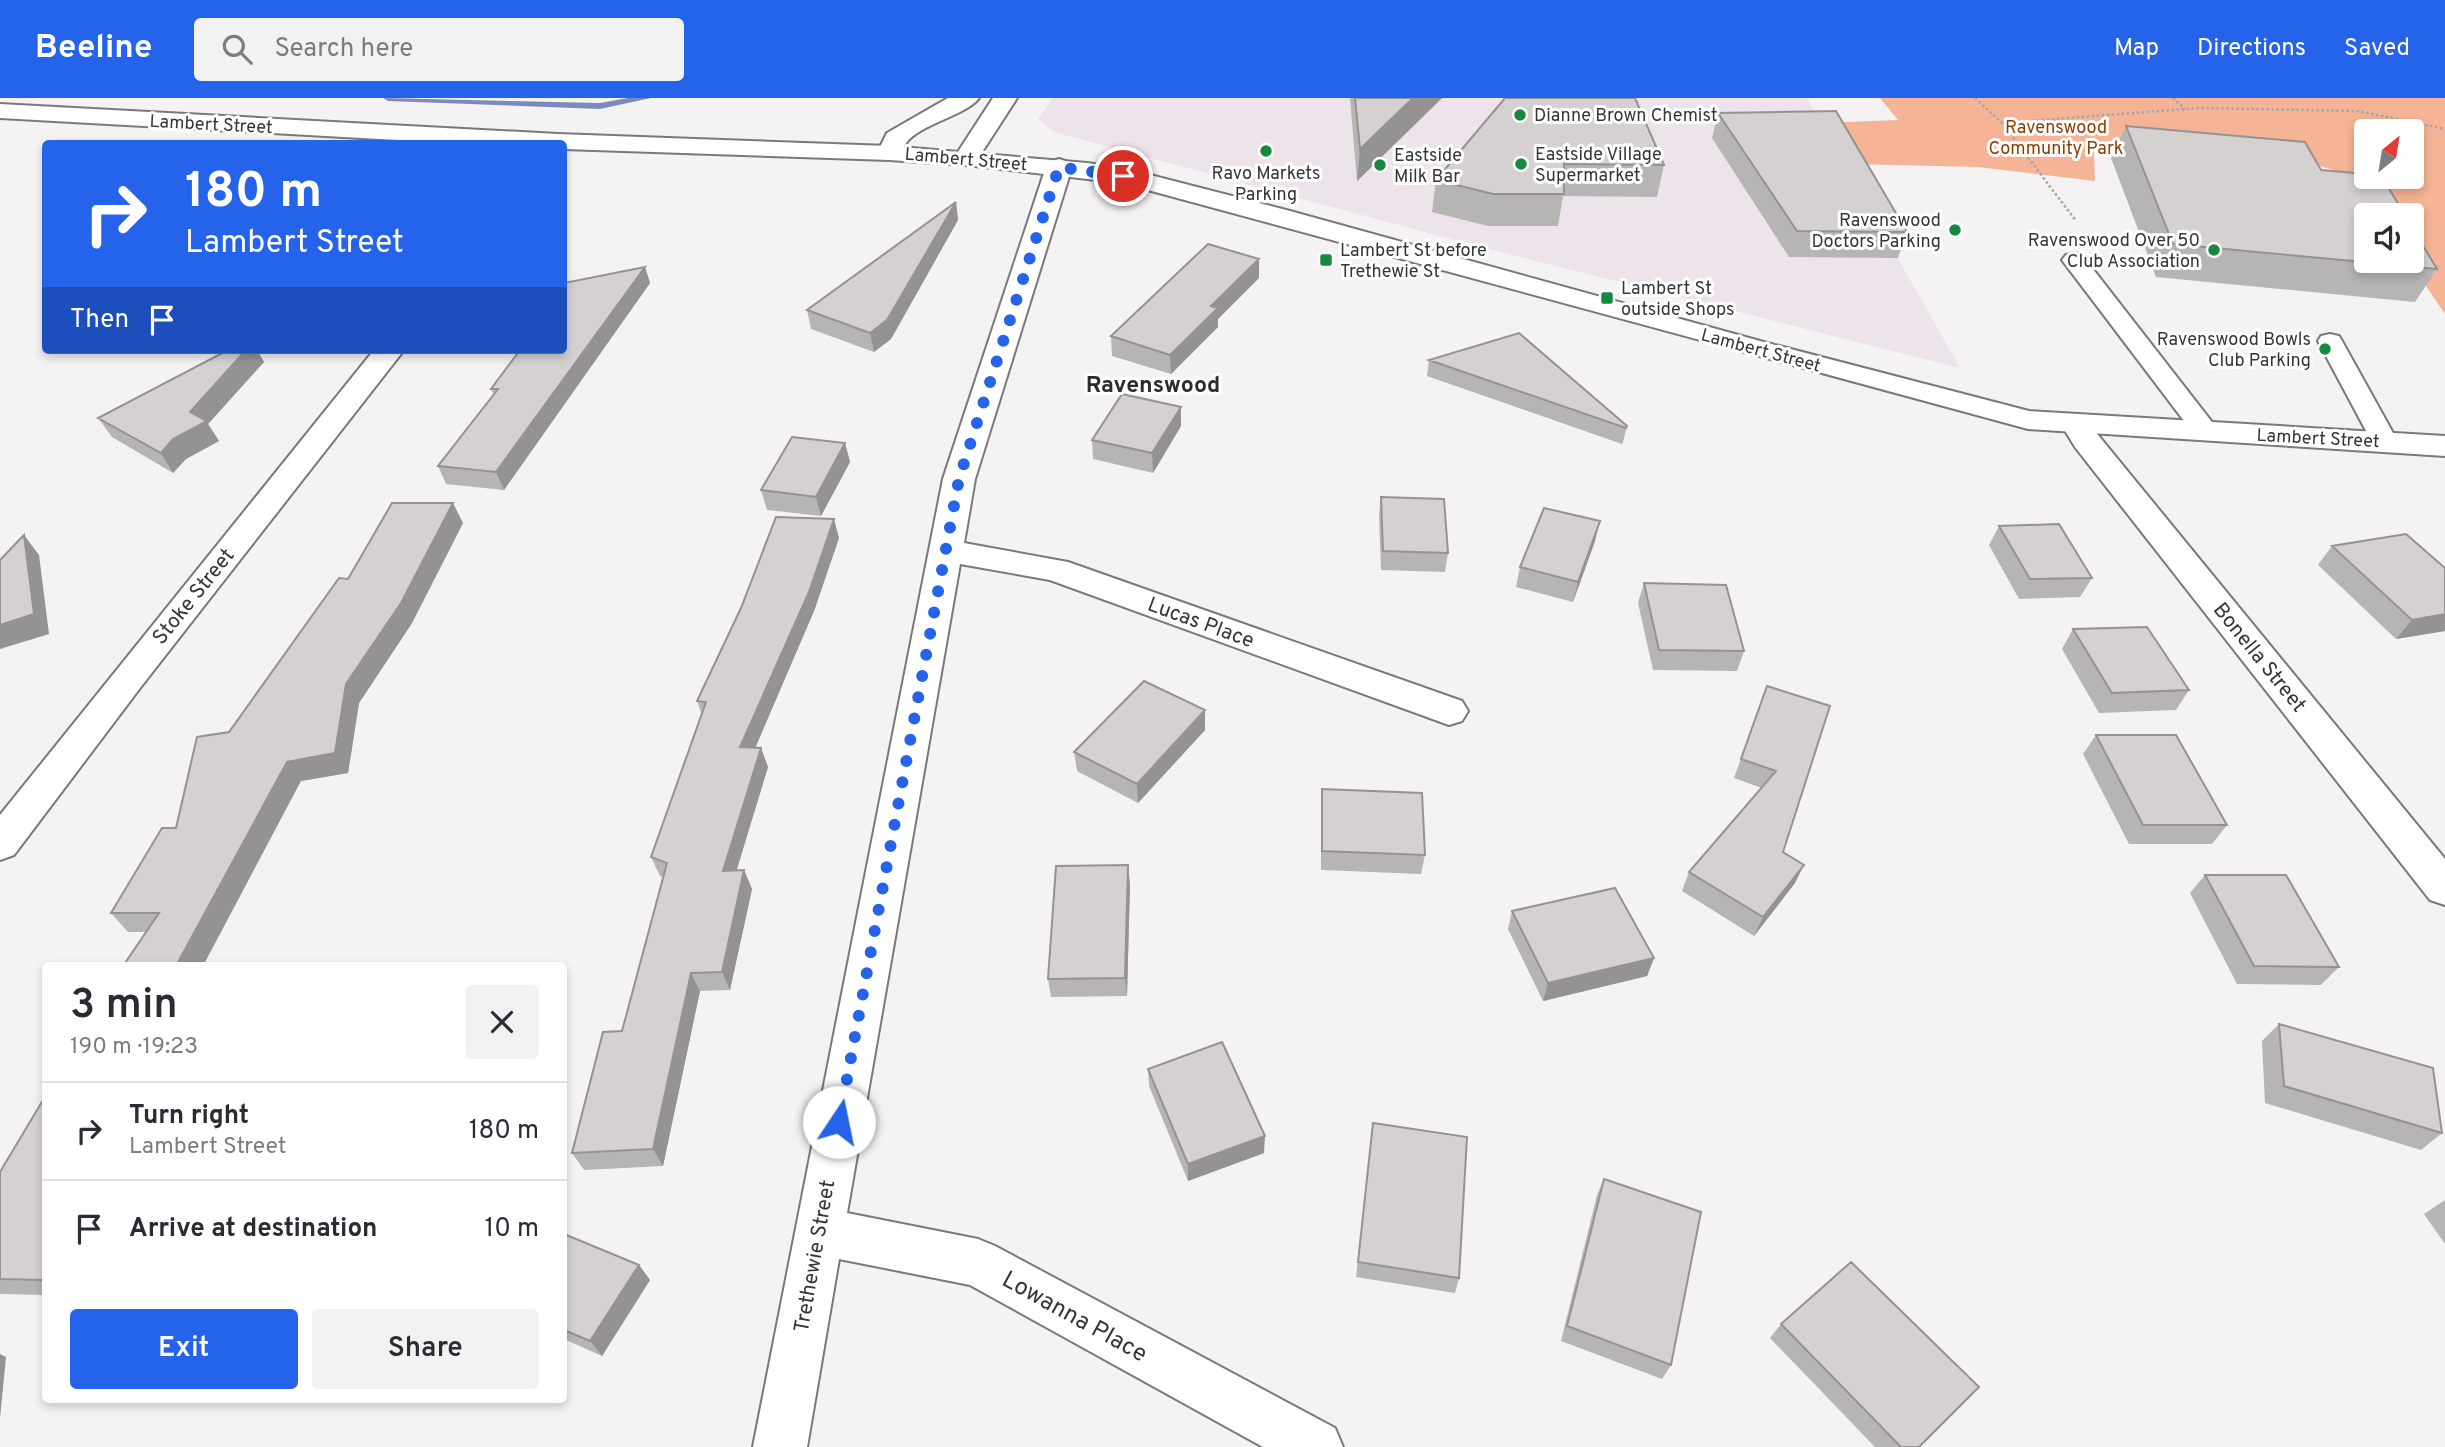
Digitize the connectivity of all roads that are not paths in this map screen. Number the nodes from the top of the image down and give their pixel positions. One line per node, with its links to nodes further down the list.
1 (967, 98): 6 (street)
2 (1006, 98): 7 (street)
3 (0, 111): 4 (street, Lambert Street)
4 (520, 140)
5 (567, 142): 6 (street, Lambert Street)
6 (889, 153): 7 (street, Lambert Street)
7 (966, 158): 8 (street, Lambert Street)
8 (1059, 167): 12 (street, Lambert Street); 16 (street, Trethewie Street)
9 (2074, 260): 13 (lane)
10 (2330, 341): 14 (lane)
11 (386, 354): 18 (street, Stoke Street)
12 (2076, 424): 13 (street, Lambert Street); 19 (street, Bonella Street)
13 (2206, 432): 14 (street, Lambert Street)
14 (2385, 442): 15 (street, Lambert Street)
15 (2445, 446)
16 (948, 551): 17 (street, Lucas Place); 20 (street, Trethewie Street)
17 (1449, 711)
18 (0, 844)
19 (2445, 888)
20 (818, 1231): 21 (street, Trethewie Street); 22 (street, Lowanna Place)
21 (780, 1447)
22 (1316, 1447)

